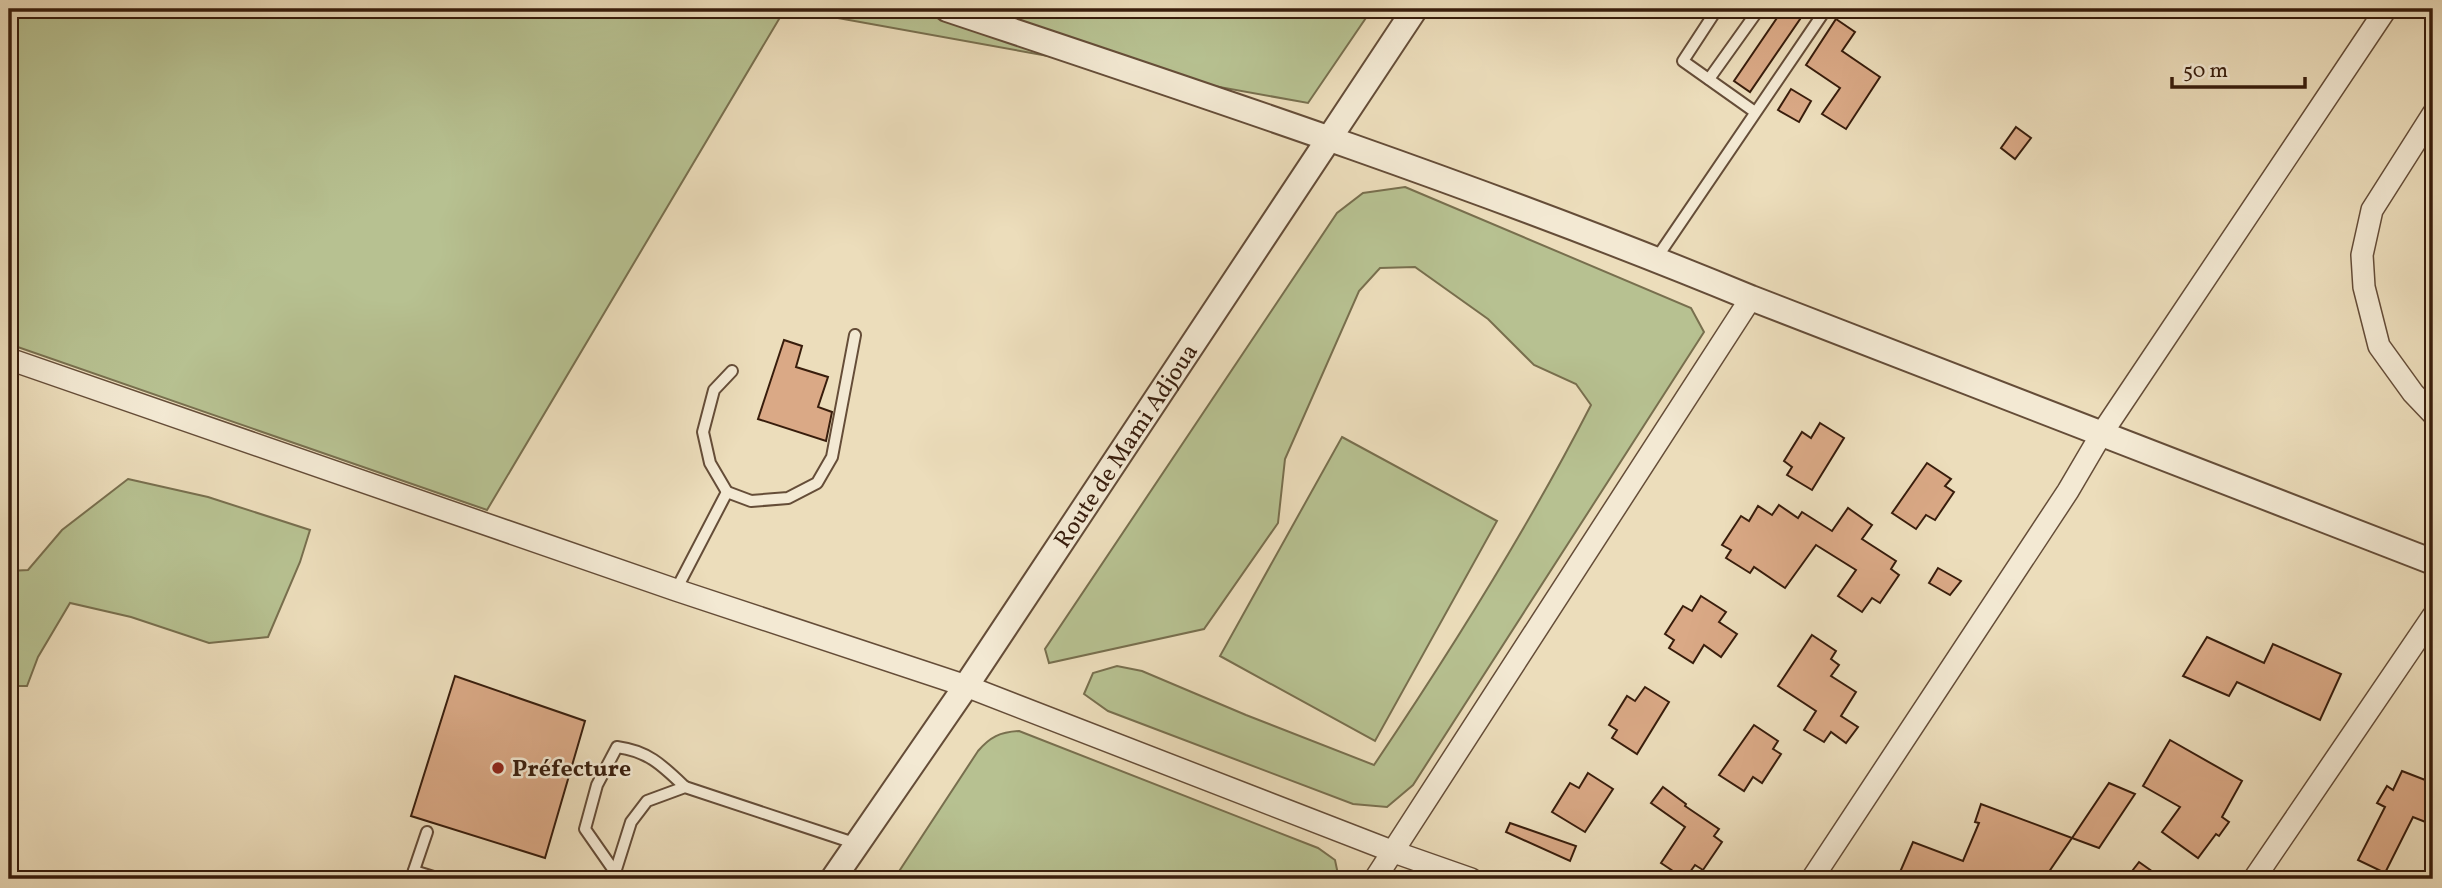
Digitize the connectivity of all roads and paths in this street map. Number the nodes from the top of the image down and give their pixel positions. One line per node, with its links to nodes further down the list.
1 (947, 9): 10 (street)
2 (1415, 9): 10 (street, Route de Mami Adjoua)
3 (1717, 9): 7 (lane)
4 (1759, 9): 7 (lane)
5 (1826, 9): 8 (lane)
6 (2386, 9): 17 (street)
7 (1709, 79): 8 (lane)
8 (1755, 112): 11 (lane)
9 (2433, 114): 16 (street)
10 (1330, 137): 11 (street); 22 (street, Route de Mami Adjoua)
11 (1656, 259): 12 (street)
12 (1751, 298): 17 (street); 26 (street)
13 (855, 335): 18 (lane)
14 (9, 359): 20 (street)
15 (732, 371): 18 (lane)
16 (2433, 414)
17 (2102, 433): 19 (street); 33 (street)
18 (727, 492): 20 (lane)
19 (2433, 562)
20 (676, 590): 22 (street)
21 (2433, 616): 34 (street)
22 (966, 686): 25 (street, Route de Mami Adjoua); 26 (street)
23 (685, 787): 25 (lane); 28 (lane); 28 (lane)
24 (427, 832): 27 (lane)
25 (857, 844): 30 (street, Route de Mami Adjoua)
26 (1394, 852): 31 (street); 32 (street)
27 (413, 875): 29 (lane)
28 (614, 876)
29 (440, 879)
30 (833, 879)
31 (1375, 879)
32 (1471, 879)
33 (1812, 879)
34 (2254, 879)

